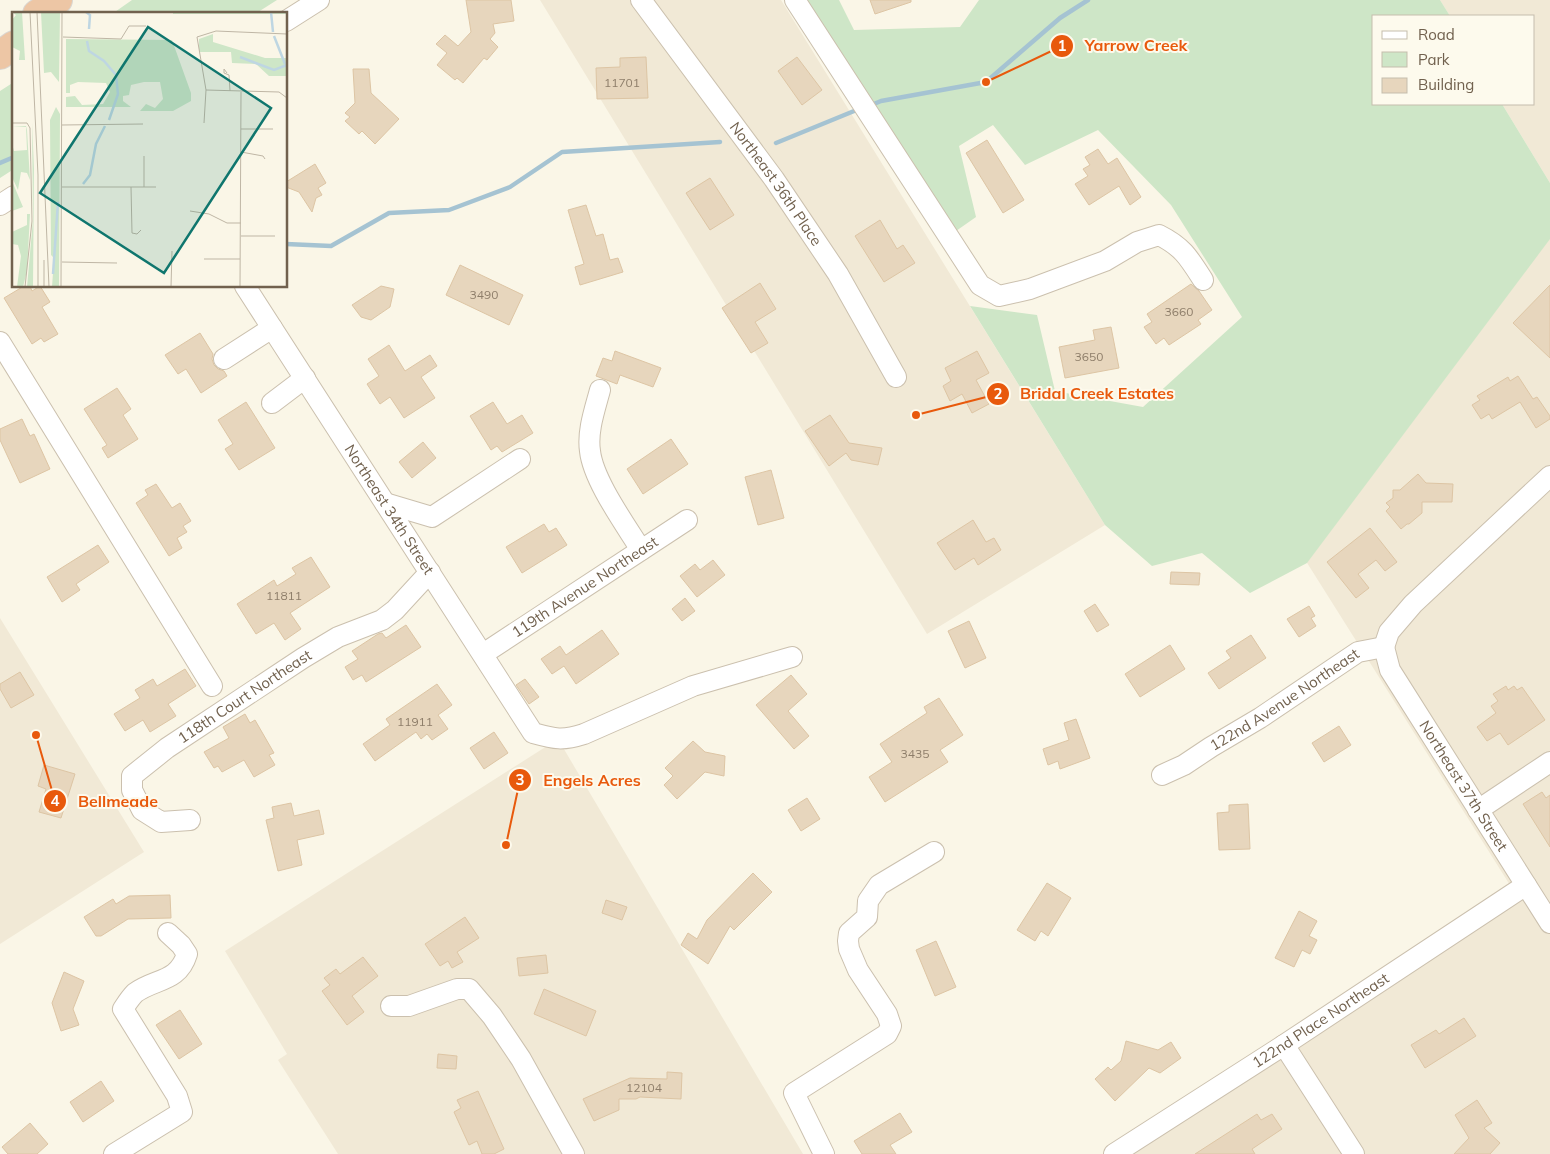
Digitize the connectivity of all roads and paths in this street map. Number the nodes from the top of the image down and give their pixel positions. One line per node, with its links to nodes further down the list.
1 (58, 0): 6 (highway)
2 (78, 0): 7 (highway)
3 (319, 0): 8 (street)
4 (640, 0): 20 (street, Northeast 36th Place)
5 (795, 0): 15 (street)
6 (40, 12)
7 (62, 12)
8 (288, 20)
9 (12, 30): 10 (highway)
10 (0, 38)
11 (12, 46): 12 (highway)
12 (0, 55)
13 (12, 197): 14 (street)
14 (0, 205)
15 (1203, 280)
16 (246, 288): 17 (street, Northeast 34th Street)
17 (272, 328): 19 (street); 21 (street, Northeast 34th Street)
18 (0, 342): 33 (street)
19 (224, 359)
20 (896, 377)
21 (304, 378): 23 (street); 26 (street, Northeast 34th Street)
22 (600, 390): 28 (street)
23 (272, 403)
24 (520, 459): 26 (street)
25 (1550, 476): 30 (street)
26 (385, 502): 29 (street, Northeast 34th Street)
27 (687, 520): 28 (street, 119th Avenue Northeast)
28 (641, 550): 31 (street, 119th Avenue Northeast)
29 (430, 572): 31 (street, Northeast 34th Street); 37 (street, 118th Court Northeast)
30 (1384, 647): 35 (street, 122nd Avenue Northeast); 36 (street, Northeast 37th Street)
31 (483, 654): 32 (street, Northeast 34th Street)
32 (792, 657)
33 (212, 686)
34 (1550, 762): 36 (street)
35 (1162, 775)
36 (1478, 810): 39 (street, Northeast 37th Street)
37 (190, 820)
38 (934, 852): 47 (street)
39 (1526, 885): 40 (street, Northeast 37th Street); 43 (street, 122nd Place Northeast)
40 (1550, 923)
41 (168, 933): 45 (street)
42 (392, 1006): 46 (street)
43 (1284, 1045): 44 (street, 122nd Place Northeast); 48 (street)
44 (1125, 1151)
45 (114, 1154)
46 (574, 1154)
47 (824, 1154)
48 (1354, 1154)

